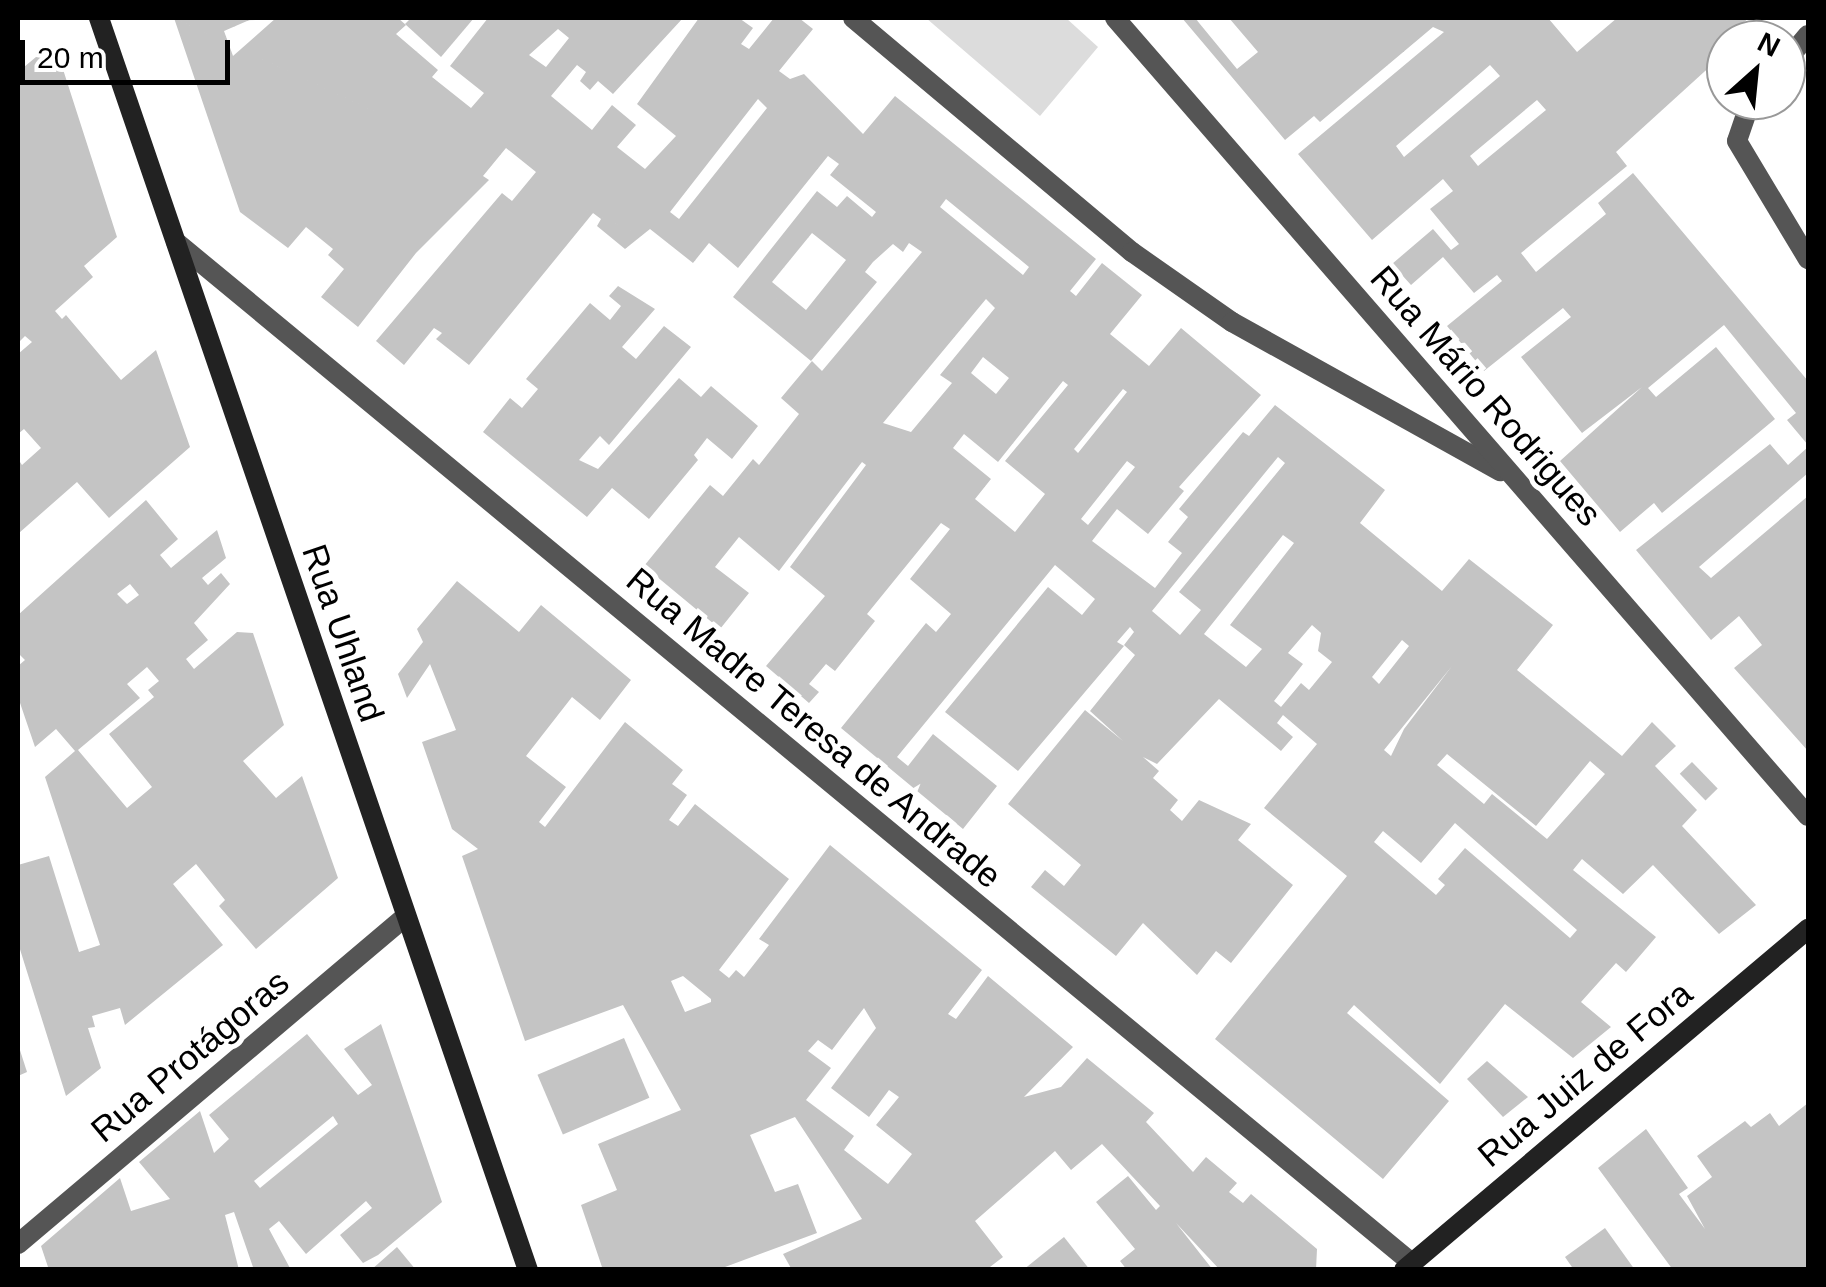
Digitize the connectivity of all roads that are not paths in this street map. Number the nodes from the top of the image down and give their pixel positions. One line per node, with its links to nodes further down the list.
1 (99, 18): 5 (street, Rua Uhland)
2 (854, 18): 7 (street)
3 (1115, 18): 7 (street, Rua Mário Rodrigues)
4 (1744, 120): 6 (street)
5 (176, 242): 9 (street, Rua Uhland); 12 (street, Rua Madre Teresa de Andrade)
6 (1808, 259)
7 (1514, 480): 8 (street, Rua Mário Rodrigues)
8 (1808, 816)
9 (405, 917): 11 (street, Rua Protágoras); 13 (street, Rua Uhland)
10 (1808, 929): 12 (street, Rua Juiz de Fora)
11 (18, 1244)
12 (1408, 1266)
13 (528, 1270)

